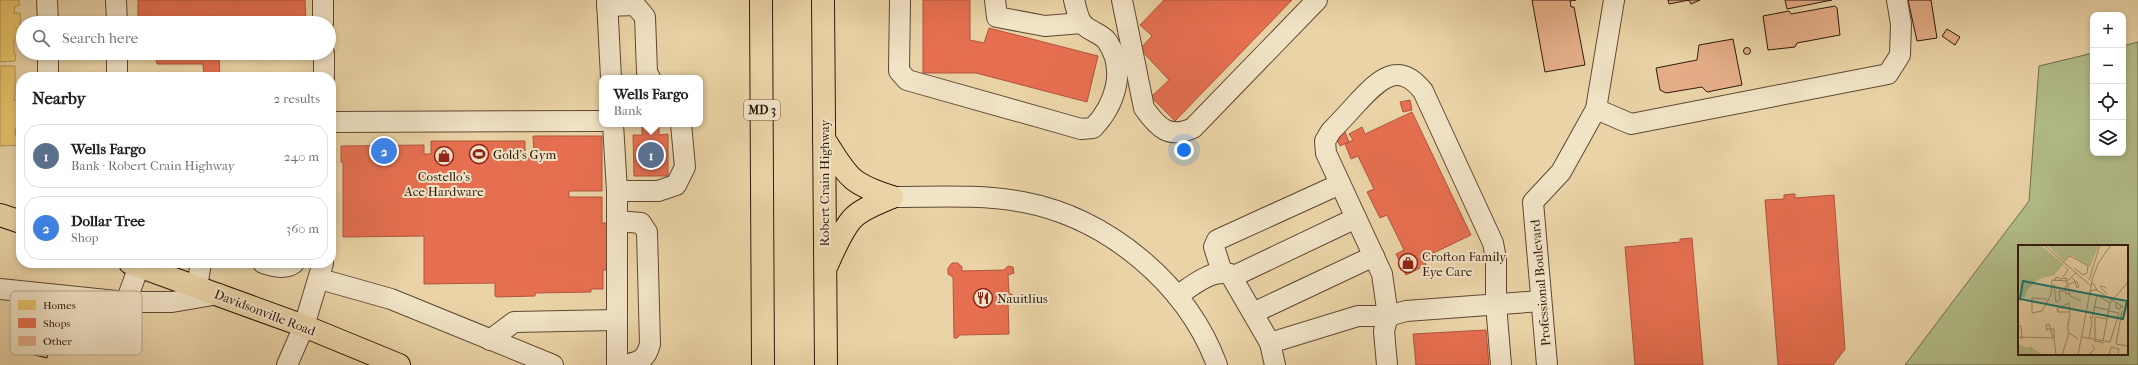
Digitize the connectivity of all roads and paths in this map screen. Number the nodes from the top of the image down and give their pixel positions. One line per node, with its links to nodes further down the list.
1 (48, 0): 14 (street)
2 (116, 0): 15 (street)
3 (323, 0): 16 (street)
4 (823, 0): 31 (main road, Robert Crain Highway)
5 (900, 0): 17 (street)
6 (995, 0): 17 (street)
7 (1074, 0): 17 (street)
8 (1122, 0): 9 (street)
9 (1317, 0)
10 (1614, 0): 26 (street)
11 (1896, 0): 26 (street)
12 (760, 2): 66 (main road, MD 3)
13 (607, 3): 24 (street); 25 (street)
14 (48, 16)
15 (116, 16)
16 (324, 16)
17 (1082, 23)
18 (48, 60): 21 (street)
19 (117, 60): 22 (street)
20 (324, 60): 23 (street)
21 (48, 72)
22 (117, 72)
23 (324, 72)
24 (611, 75)
25 (648, 75)
26 (1596, 109): 52 (street, Professional Boulevard)
27 (599, 121): 28 (street)
28 (336, 122)
29 (613, 127): 33 (street)
30 (681, 127): 33 (street)
31 (824, 139): 34 (main road); 43 (main road, Robert Crain Highway)
32 (1340, 184): 36 (street); 45 (street); 54 (street)
33 (617, 191): 38 (street)
34 (892, 197): 43 (main road); 51 (street)
35 (0, 215): 37 (main road)
36 (1356, 218): 39 (street); 45 (street)
37 (16, 220)
38 (617, 221): 57 (street); 65 (street)
39 (1374, 256): 55 (street); 56 (street)
40 (134, 268): 49 (street)
41 (144, 268): 46 (main road, Davidsonville Road)
42 (200, 268): 46 (street)
43 (824, 270): 67 (main road, Robert Crain Highway)
44 (321, 271): 58 (street); 59 (street)
45 (1227, 275): 51 (street); 55 (street)
46 (197, 286): 50 (main road, Davidsonville Road)
47 (0, 289): 48 (street)
48 (19, 291)
49 (129, 291)
50 (219, 294): 53 (street); 58 (main road, Davidsonville Road)
51 (1177, 296): 68 (street)
52 (1541, 301): 54 (street); 72 (street, Professional Boulevard)
53 (142, 302)
54 (1496, 304): 56 (street); 71 (street)
55 (1253, 313): 60 (street)
56 (1388, 316): 60 (street); 70 (street)
57 (617, 320): 59 (street); 64 (street)
58 (304, 326): 61 (street); 62 (main road, Davidsonville Road)
59 (490, 340): 63 (street)
60 (1270, 343): 69 (street)
61 (287, 365)
62 (399, 365)
63 (553, 365)
64 (617, 365)
65 (624, 365)
66 (763, 365)
67 (826, 365)
68 (1217, 365)
69 (1275, 365)
70 (1387, 365)
71 (1501, 365)
72 (1547, 365)

